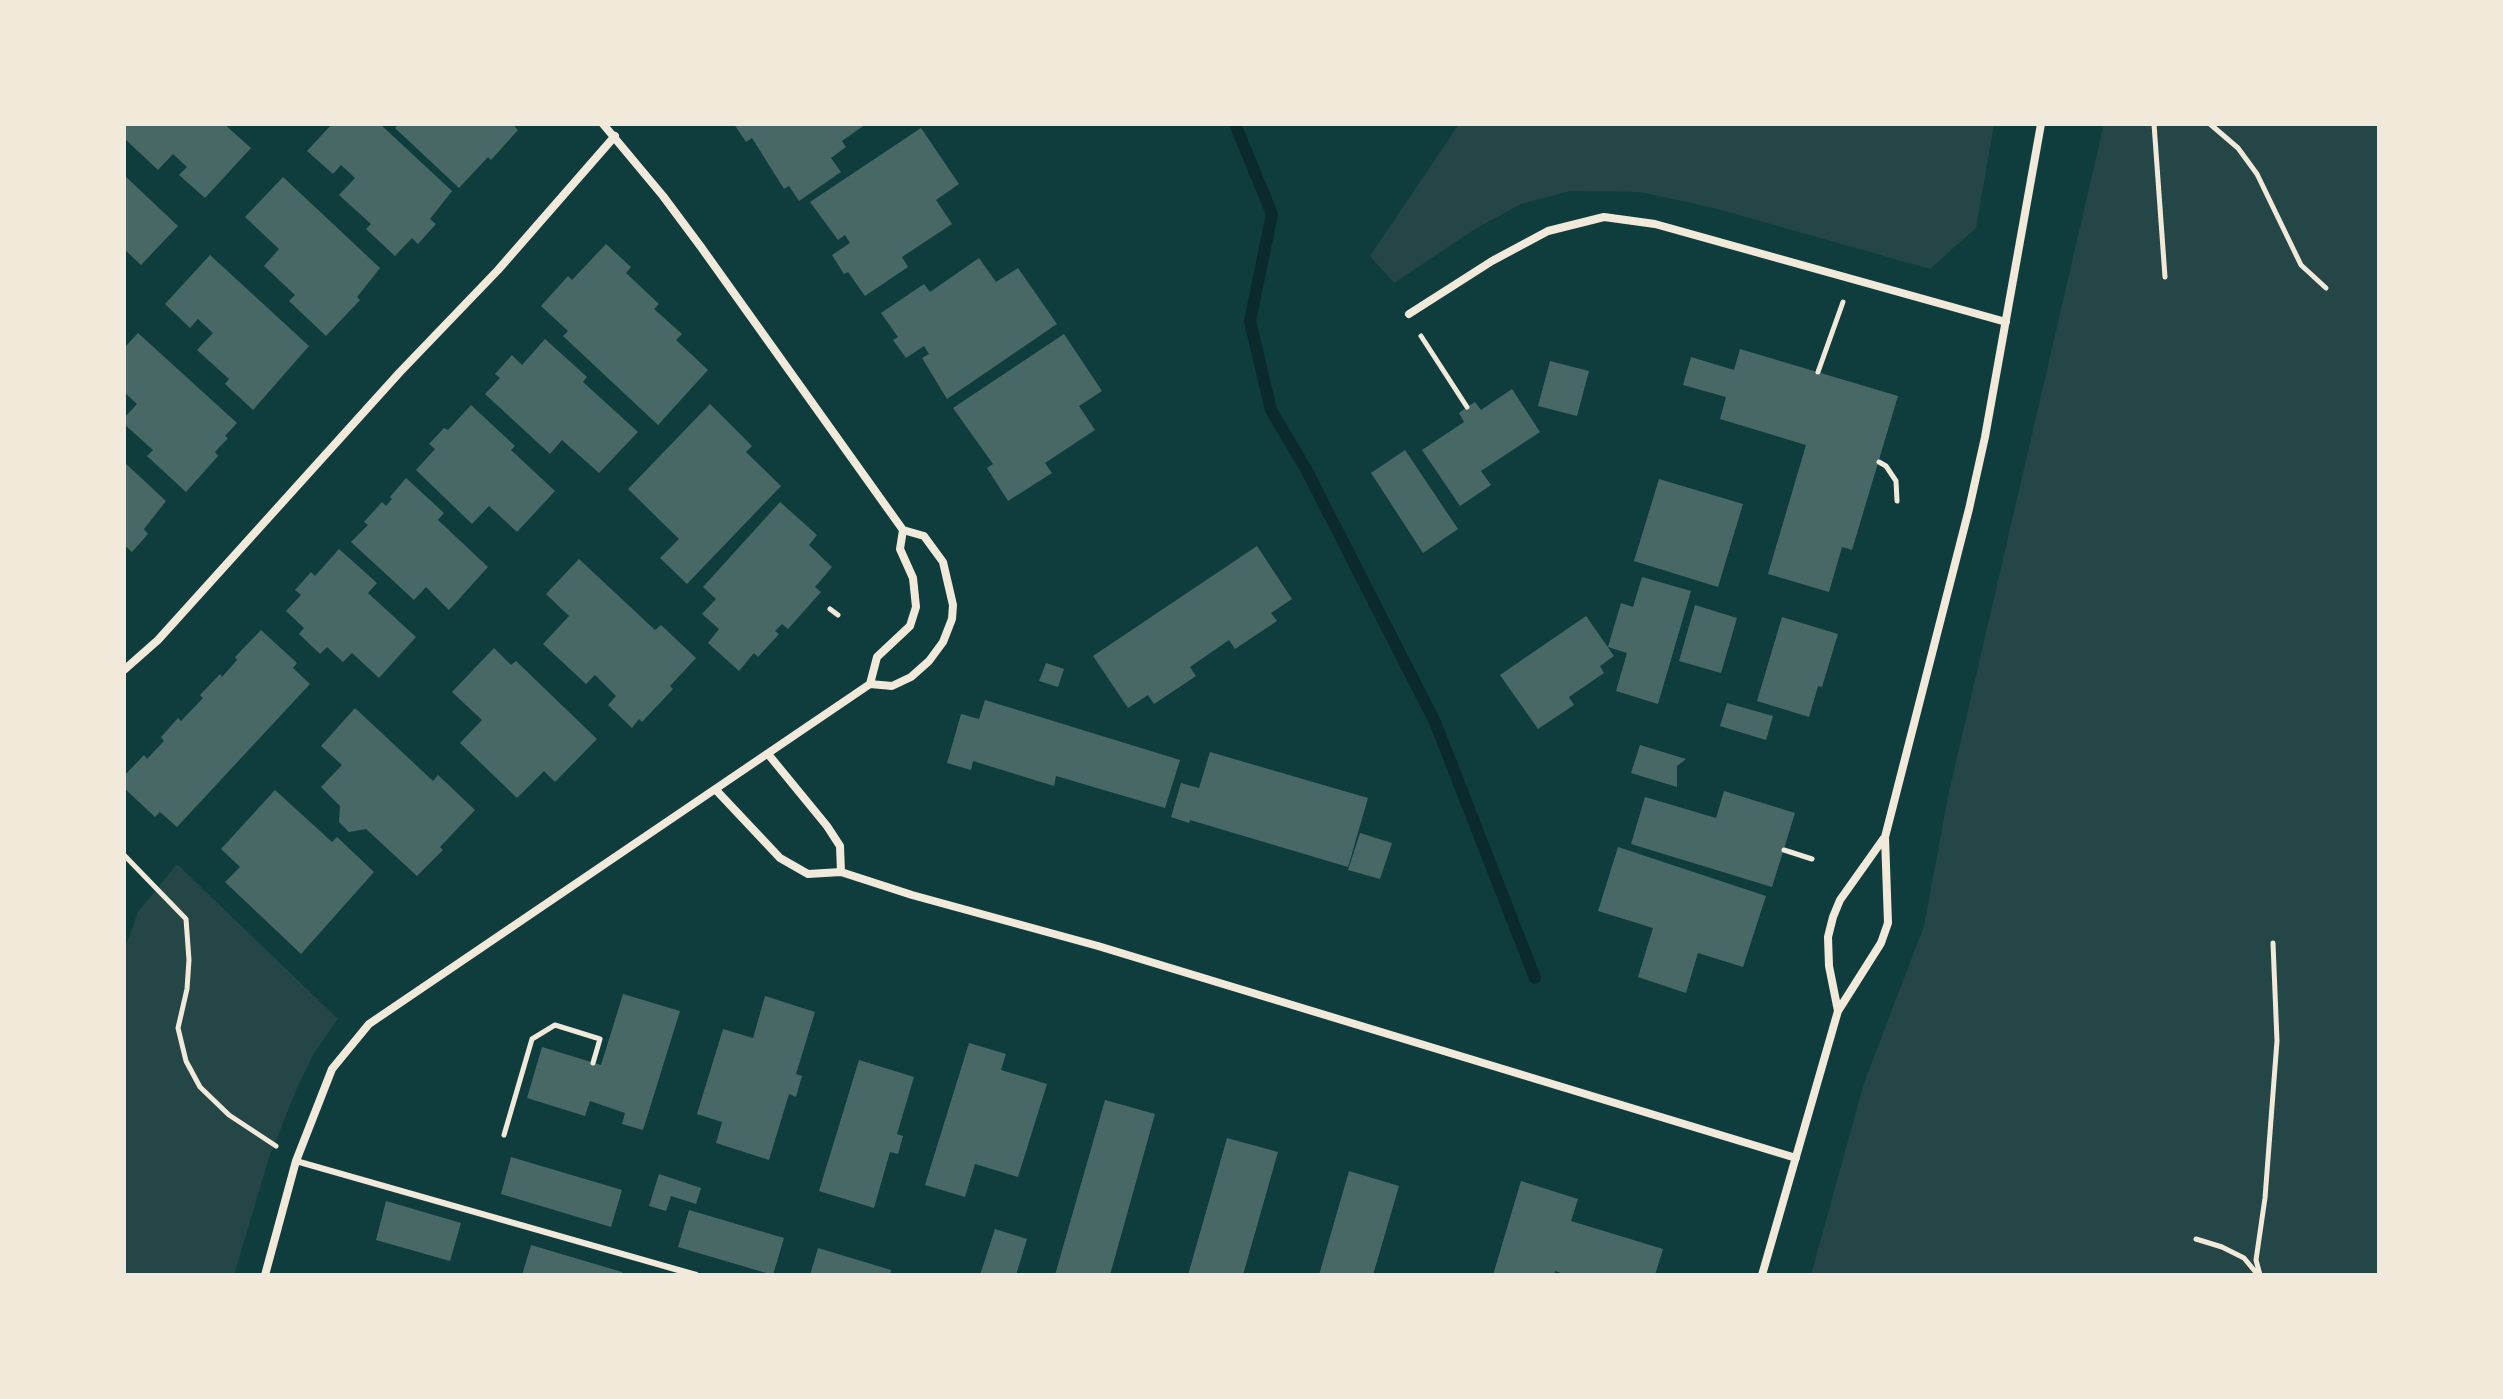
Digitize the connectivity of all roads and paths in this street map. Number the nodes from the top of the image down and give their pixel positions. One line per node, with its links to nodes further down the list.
1 (603, 124): 5 (street)
2 (2041, 124): 10 (street)
3 (2154, 124): 6 (path)
4 (2210, 124): 8 (path)
5 (615, 136): 15 (street); 18 (street)
6 (2165, 277)
7 (1851, 279): 9 (street); 10 (street); 11 (path)
8 (2326, 288)
9 (1409, 314): 12 (path)
10 (2006, 322): 22 (street)
11 (1818, 372)
12 (1467, 407)
13 (1879, 462): 14 (path)
14 (1897, 501)
15 (903, 530): 19 (street); 19 (street)
16 (830, 609): 17 (path)
17 (838, 615)
18 (124, 670)
19 (870, 684): 20 (street)
20 (768, 754): 21 (street); 26 (street)
21 (716, 790): 26 (street); 32 (street)
22 (1885, 837): 28 (street); 28 (street)
23 (1784, 850): 25 (path)
24 (124, 855): 32 (path)
25 (1812, 859)
26 (841, 872): 31 (street)
27 (2273, 943): 37 (path)
28 (1838, 1011): 31 (street)
29 (593, 1063): 30 (path)
30 (504, 1135)
31 (1796, 1158): 36 (street)
32 (296, 1161): 34 (street); 35 (lane)
33 (2196, 1239): 37 (path)
34 (265, 1275)
35 (696, 1275)
36 (1762, 1275)
37 (2259, 1275)

